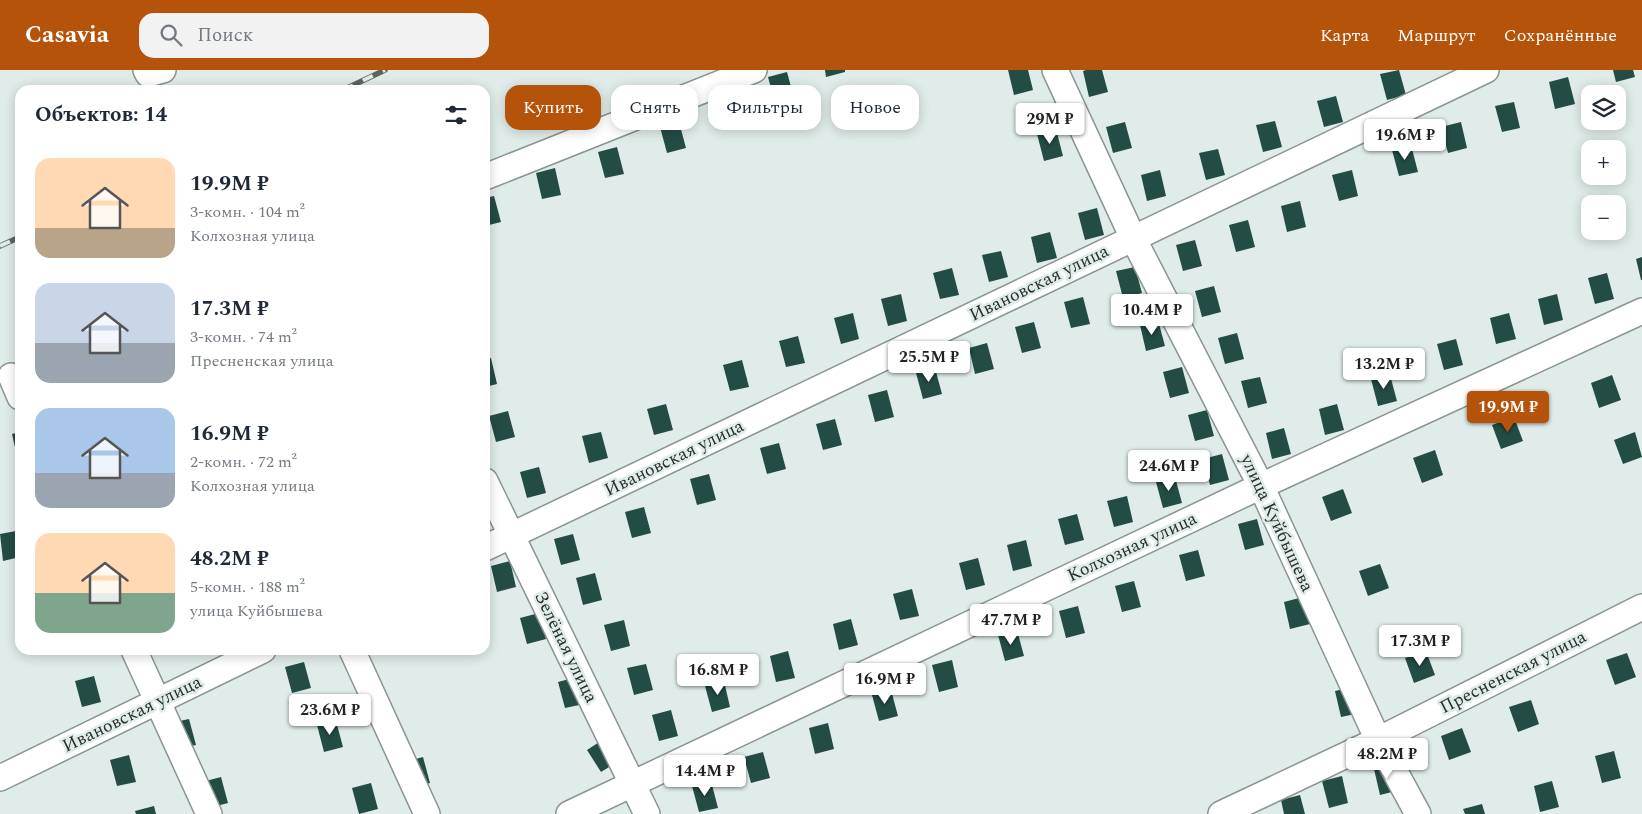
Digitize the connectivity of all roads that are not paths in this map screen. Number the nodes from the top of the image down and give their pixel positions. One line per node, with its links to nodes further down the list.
1 (754, 70): 4 (street)
2 (1055, 70): 5 (street, улица Куйбышева)
3 (1486, 70): 5 (street, Ивановская улица)
4 (490, 175)
5 (1133, 238): 7 (street, улица Куйбышева); 9 (street, Ивановская улица)
6 (1642, 311): 7 (street, Колхозная улица)
7 (1261, 486): 16 (street, улица Куйбышева); 18 (street, Колхозная улица)
8 (490, 491): 9 (street, Зелёная улица)
9 (512, 536): 10 (street, Ивановская улица); 18 (street, Зелёная улица)
10 (490, 546)
11 (1642, 607): 16 (street, Пресненская улица)
12 (136, 655): 15 (street)
13 (254, 655): 15 (street, Ивановская улица)
14 (354, 655): 20 (street)
15 (157, 701): 17 (street, Ивановская улица); 19 (street)
16 (1378, 740): 23 (street, Пресненская улица); 24 (street, улица Куйбышева)
17 (0, 778)
18 (633, 784): 21 (street, Колхозная улица); 22 (street, Зелёная улица)
19 (209, 814)
20 (427, 814)
21 (569, 814)
22 (646, 814)
23 (1221, 814)
24 (1418, 814)

